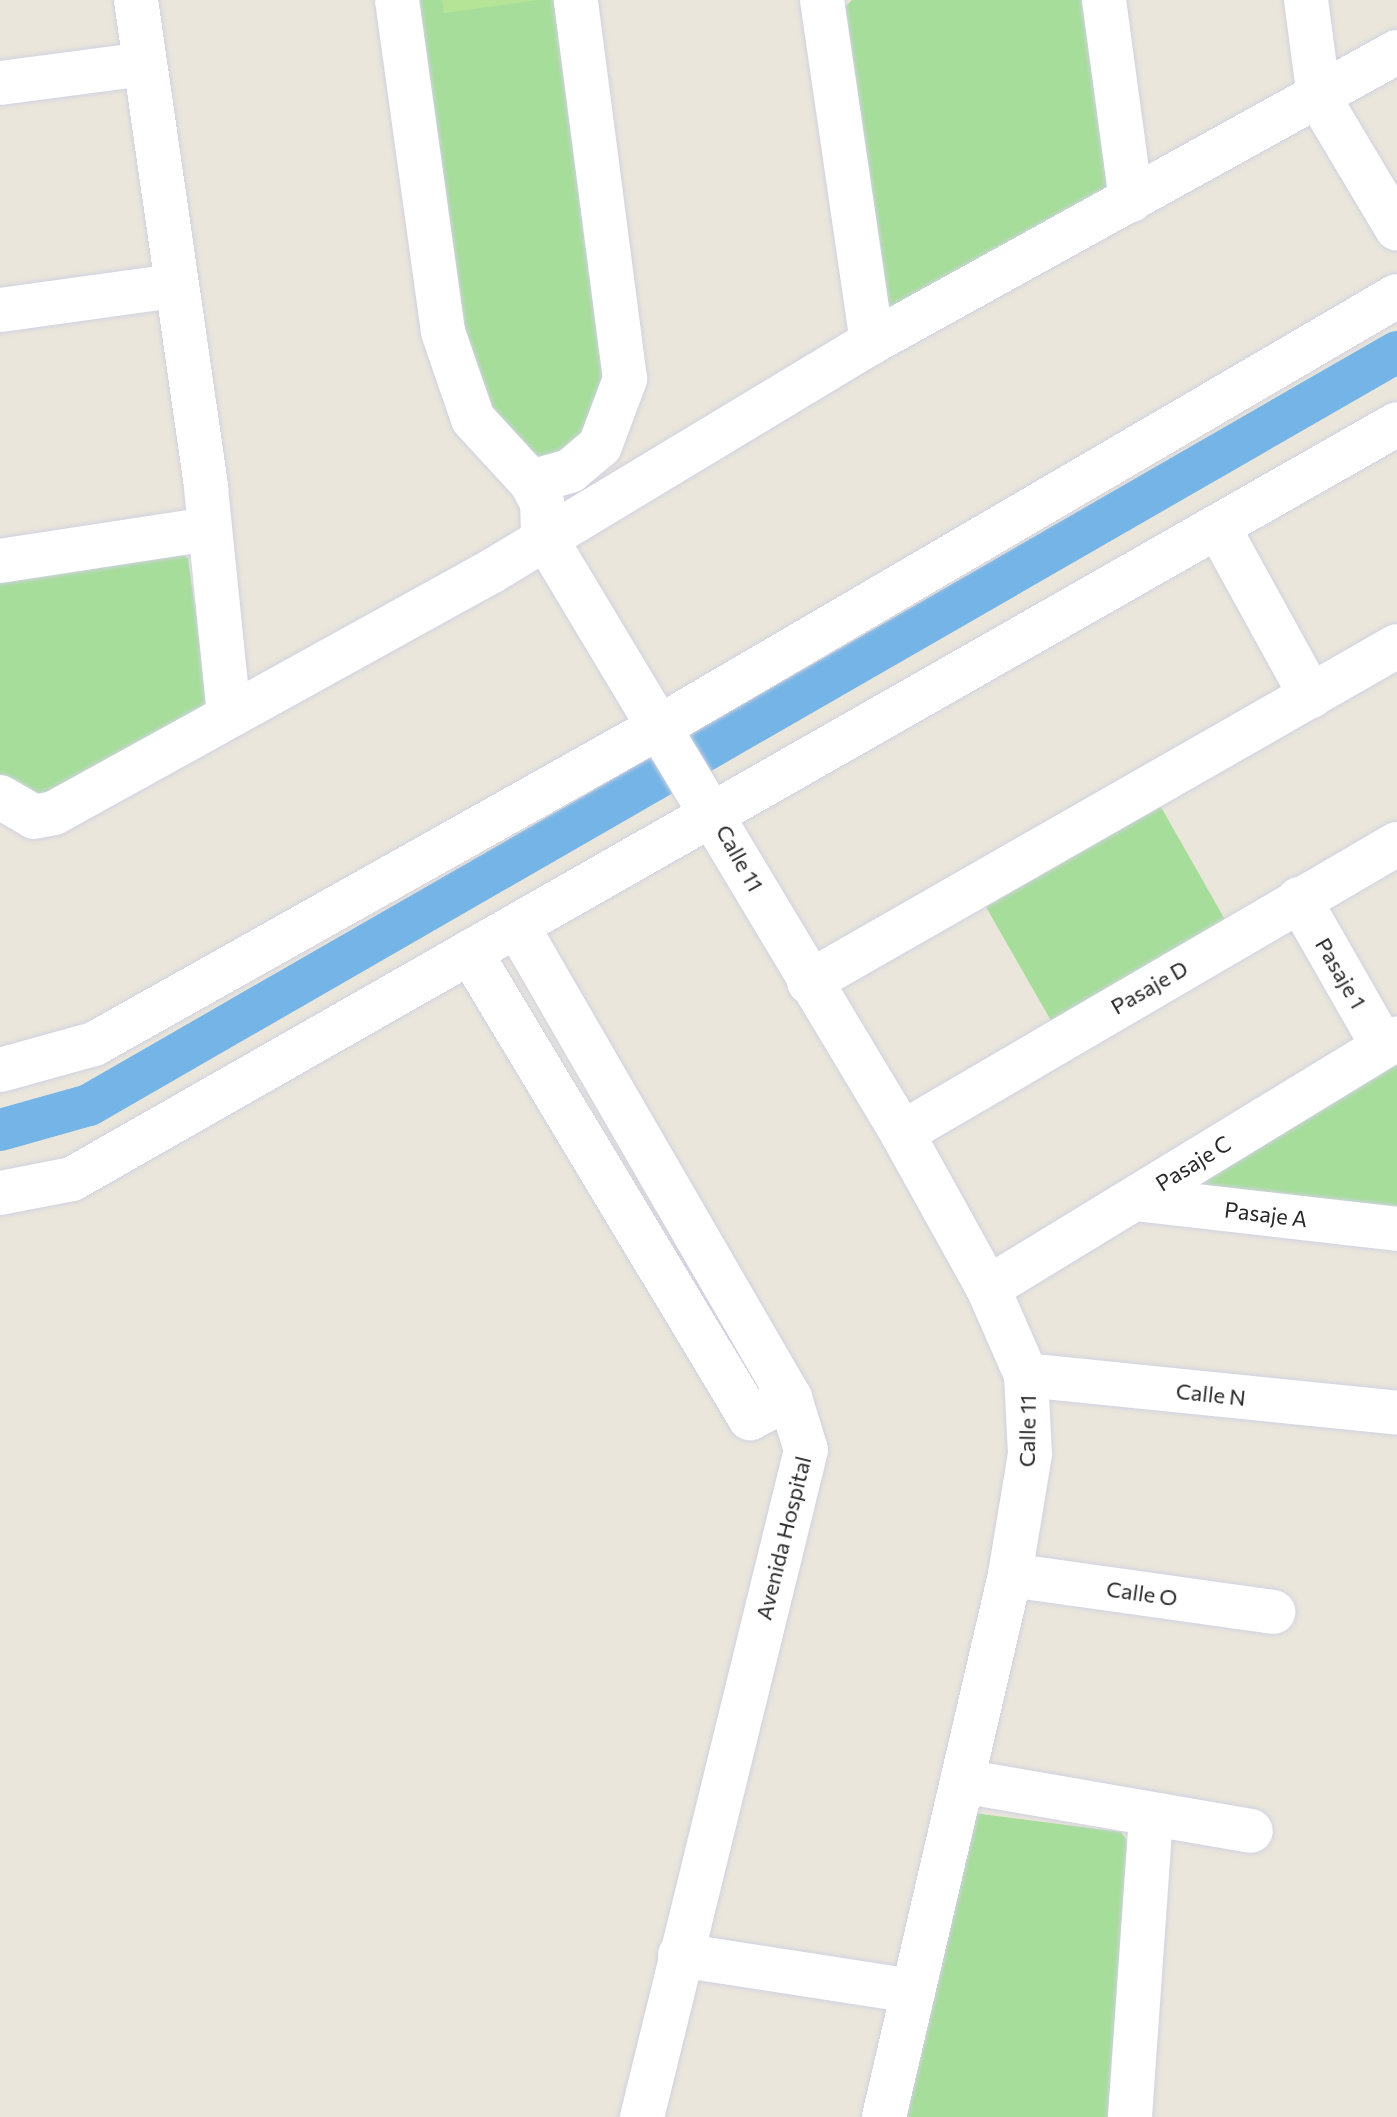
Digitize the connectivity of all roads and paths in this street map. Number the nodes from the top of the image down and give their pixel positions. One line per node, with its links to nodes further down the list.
1 (136, 0): 8 (street)
2 (397, 0): 20 (street)
3 (576, 0): 18 (street)
4 (822, 0): 16 (street)
5 (1104, 0): 11 (street)
6 (1306, 0): 10 (street)
7 (1397, 52): 10 (street)
8 (144, 64): 9 (street); 13 (street)
9 (0, 83)
10 (1319, 98): 11 (street); 12 (street)
11 (1131, 200): 16 (street)
12 (1397, 229)
13 (173, 286): 15 (street); 22 (street)
14 (1397, 296): 28 (street)
15 (0, 310)
16 (872, 342): 19 (street)
17 (1397, 424): 21 (street)
18 (612, 427): 19 (street); 20 (street)
19 (643, 476): 23 (street)
20 (531, 482): 23 (street)
21 (1218, 527): 26 (street); 30 (street)
22 (210, 529): 24 (street); 27 (street)
23 (543, 534): 27 (street); 28 (street, Calle 11)
24 (0, 561)
25 (1397, 646): 26 (street)
26 (1311, 696): 35 (street)
27 (229, 714): 29 (street)
28 (674, 750): 30 (street, Calle 11); 37 (street)
29 (0, 797)
30 (716, 815): 33 (street); 35 (street, Calle 11)
31 (1397, 844): 32 (street, Pasaje D)
32 (1299, 899): 36 (street, Pasaje 1); 38 (street, Pasaje D)
33 (517, 926): 34 (street); 44 (street, Avenida Hospital)
34 (470, 952): 39 (street); 44 (street)
35 (809, 982): 38 (street, Calle 11)
36 (1390, 1042): 40 (street, Pasaje C)
37 (0, 1070)
38 (902, 1133): 42 (street, Calle 11)
39 (0, 1193)
40 (1135, 1199): 41 (street, Pasaje A); 42 (street, Pasaje C)
41 (1397, 1229)
42 (988, 1288): 43 (street, Calle 11)
43 (1026, 1375): 45 (street, Calle N); 46 (street, Calle 11)
44 (790, 1398): 51 (street, Avenida Hospital)
45 (1397, 1413)
46 (1010, 1575): 47 (street, Calle O); 48 (street, Calle 11)
47 (1273, 1612)
48 (962, 1781): 49 (street); 52 (street, Calle 11)
49 (1151, 1817): 50 (street); 55 (street)
50 (1251, 1831)
51 (680, 1955): 52 (street); 53 (street, Avenida Hospital)
52 (913, 1991): 54 (street, Calle 11)
53 (642, 2117)
54 (884, 2117)
55 (1130, 2117)

